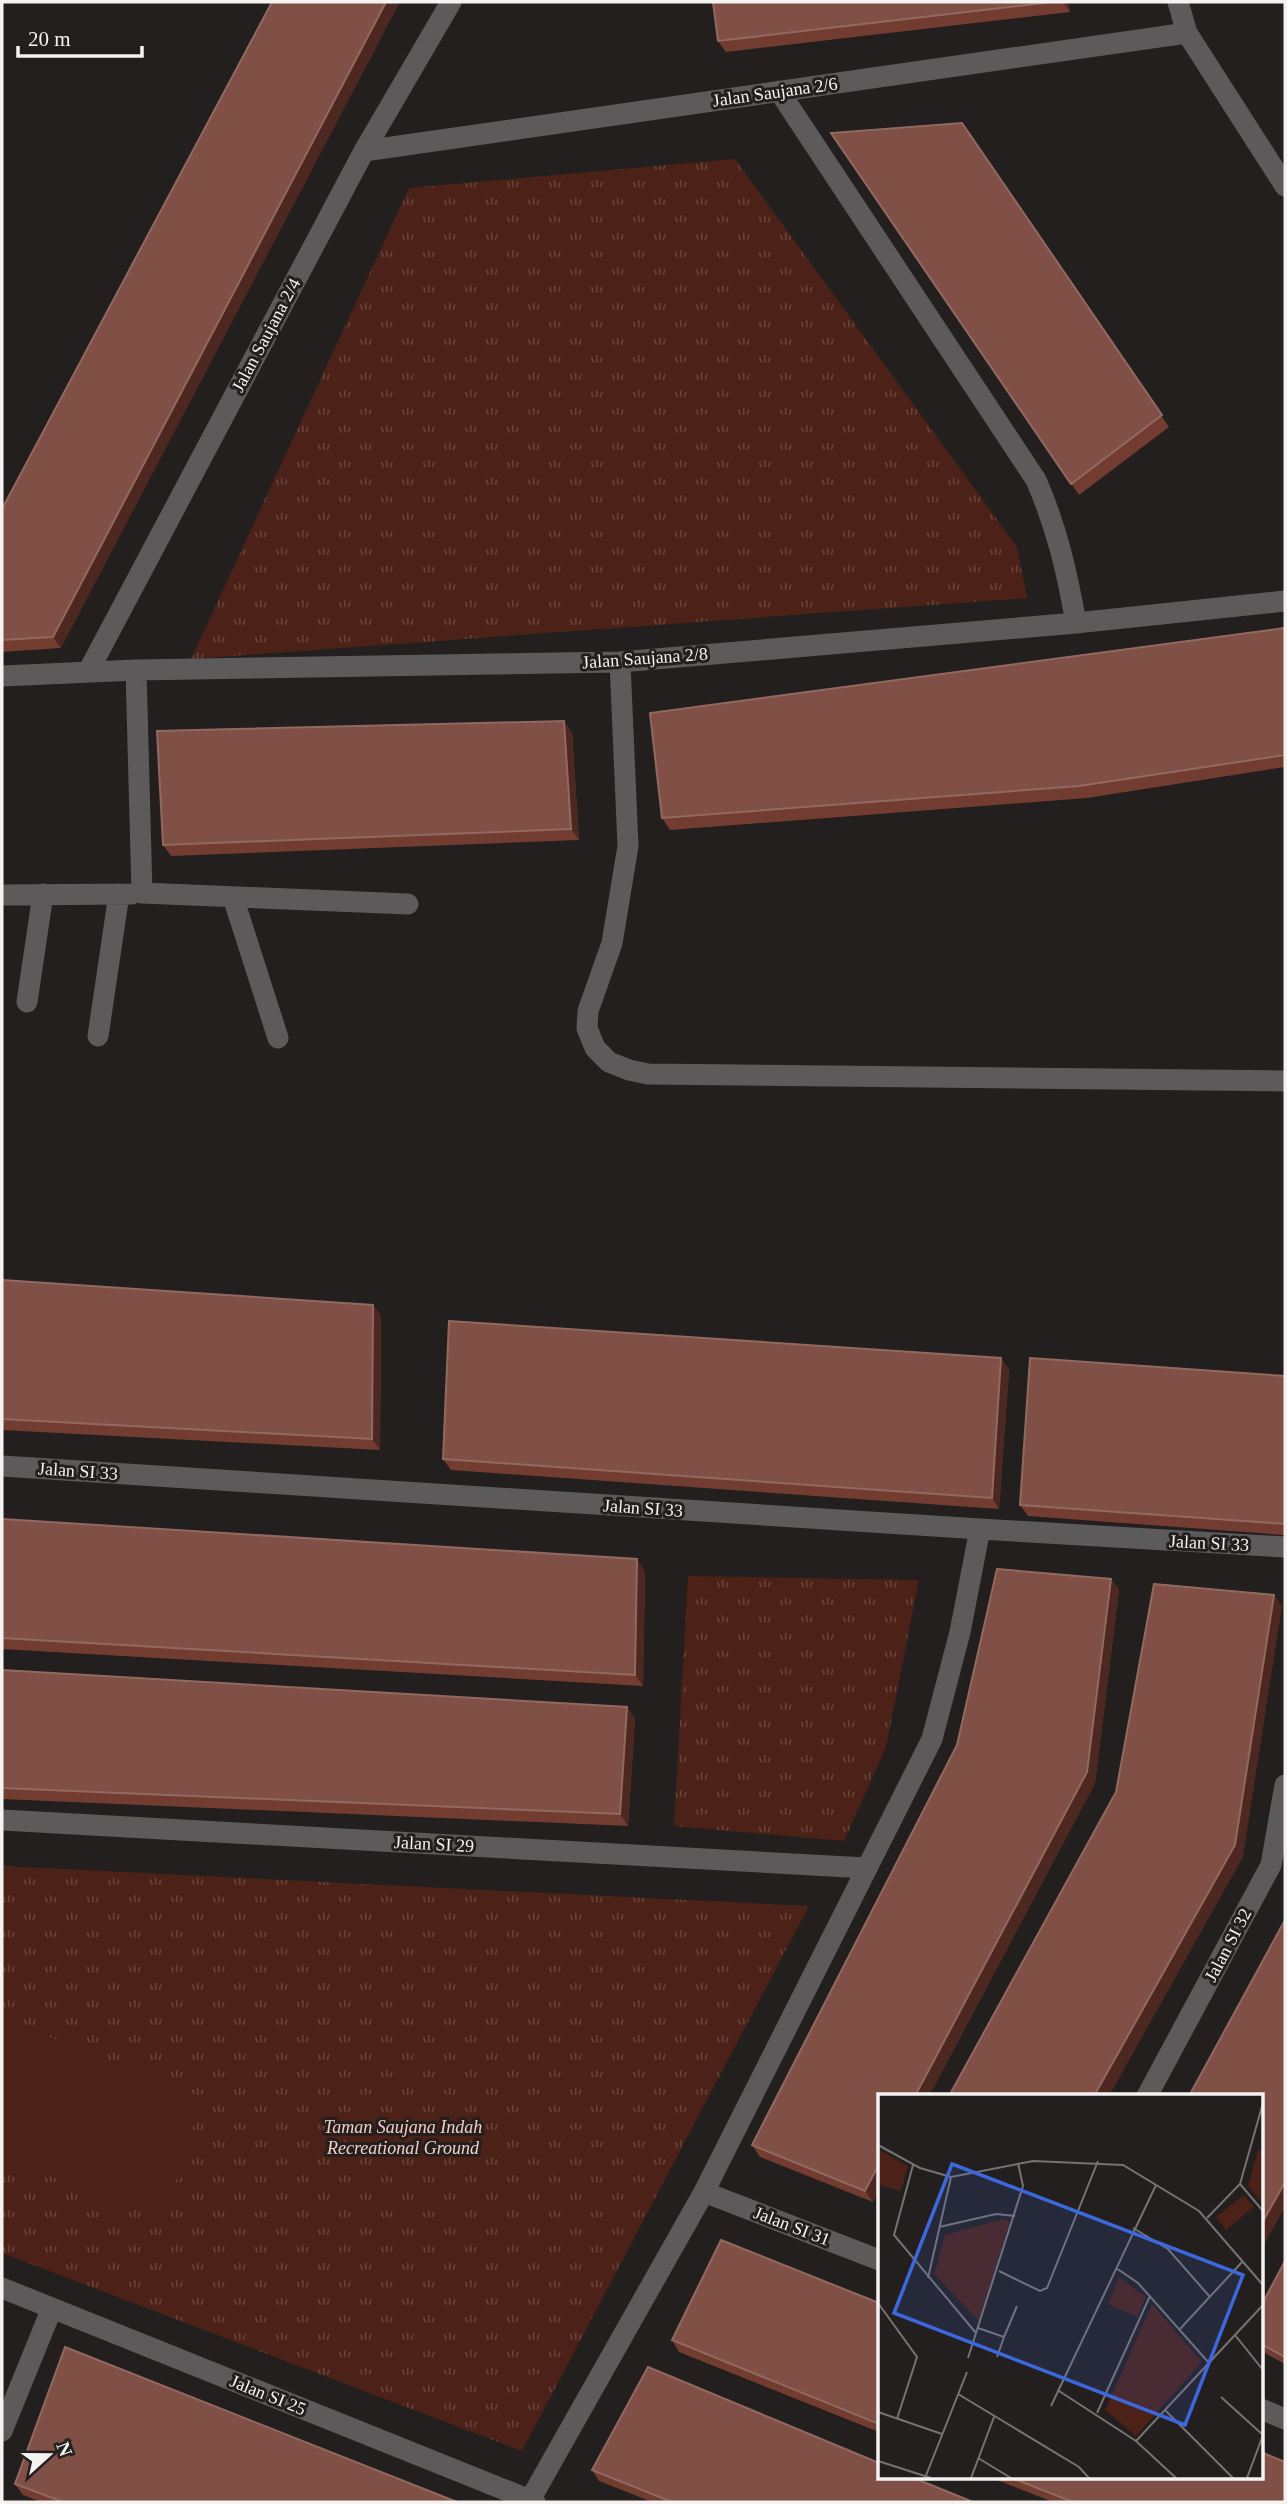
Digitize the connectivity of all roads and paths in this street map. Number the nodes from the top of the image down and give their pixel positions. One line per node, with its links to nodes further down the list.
1 (451, 2): 5 (street, Jalan Saujana 2/4)
2 (1178, 2): 3 (street)
3 (1187, 33): 4 (street, Jalan Saujana 2/6); 6 (street)
4 (779, 91): 5 (street, Jalan Saujana 2/6); 8 (street)
5 (364, 150): 11 (street, Jalan Saujana 2/4)
6 (1285, 186)
7 (1285, 601): 8 (street, Jalan Saujana 2/8)
8 (1076, 623): 9 (street, Jalan Saujana 2/8)
9 (620, 662): 10 (street, Jalan Saujana 2/8); 22 (street)
10 (136, 670): 11 (street, Jalan Saujana 2/8); 13 (street)
11 (88, 672): 12 (street, Jalan Saujana 2/8)
12 (2, 676)
13 (142, 893): 15 (street); 17 (street)
14 (43, 894): 15 (street); 16 (street); 19 (street)
15 (119, 894): 20 (street)
16 (2, 895)
17 (233, 897): 18 (street); 21 (street)
18 (408, 904)
19 (27, 1002)
20 (98, 1036)
21 (278, 1038)
22 (1285, 1081)
23 (2, 1466): 24 (street, Jalan SI 33)
24 (980, 1530): 25 (street, Jalan SI 33); 28 (street)
25 (1285, 1547)
26 (1285, 1785): 29 (street, Jalan SI 32)
27 (2, 1820): 28 (street, Jalan SI 29)
28 (866, 1868): 30 (street)
29 (1147, 2094)
30 (704, 2192): 31 (street, Jalan SI 31); 37 (street)
31 (878, 2260)
32 (2, 2288): 33 (street, Jalan SI 25)
33 (52, 2308): 36 (street); 37 (street, Jalan SI 25)
34 (1262, 2409): 35 (street)
35 (1285, 2419)
36 (2, 2431)
37 (532, 2501)

